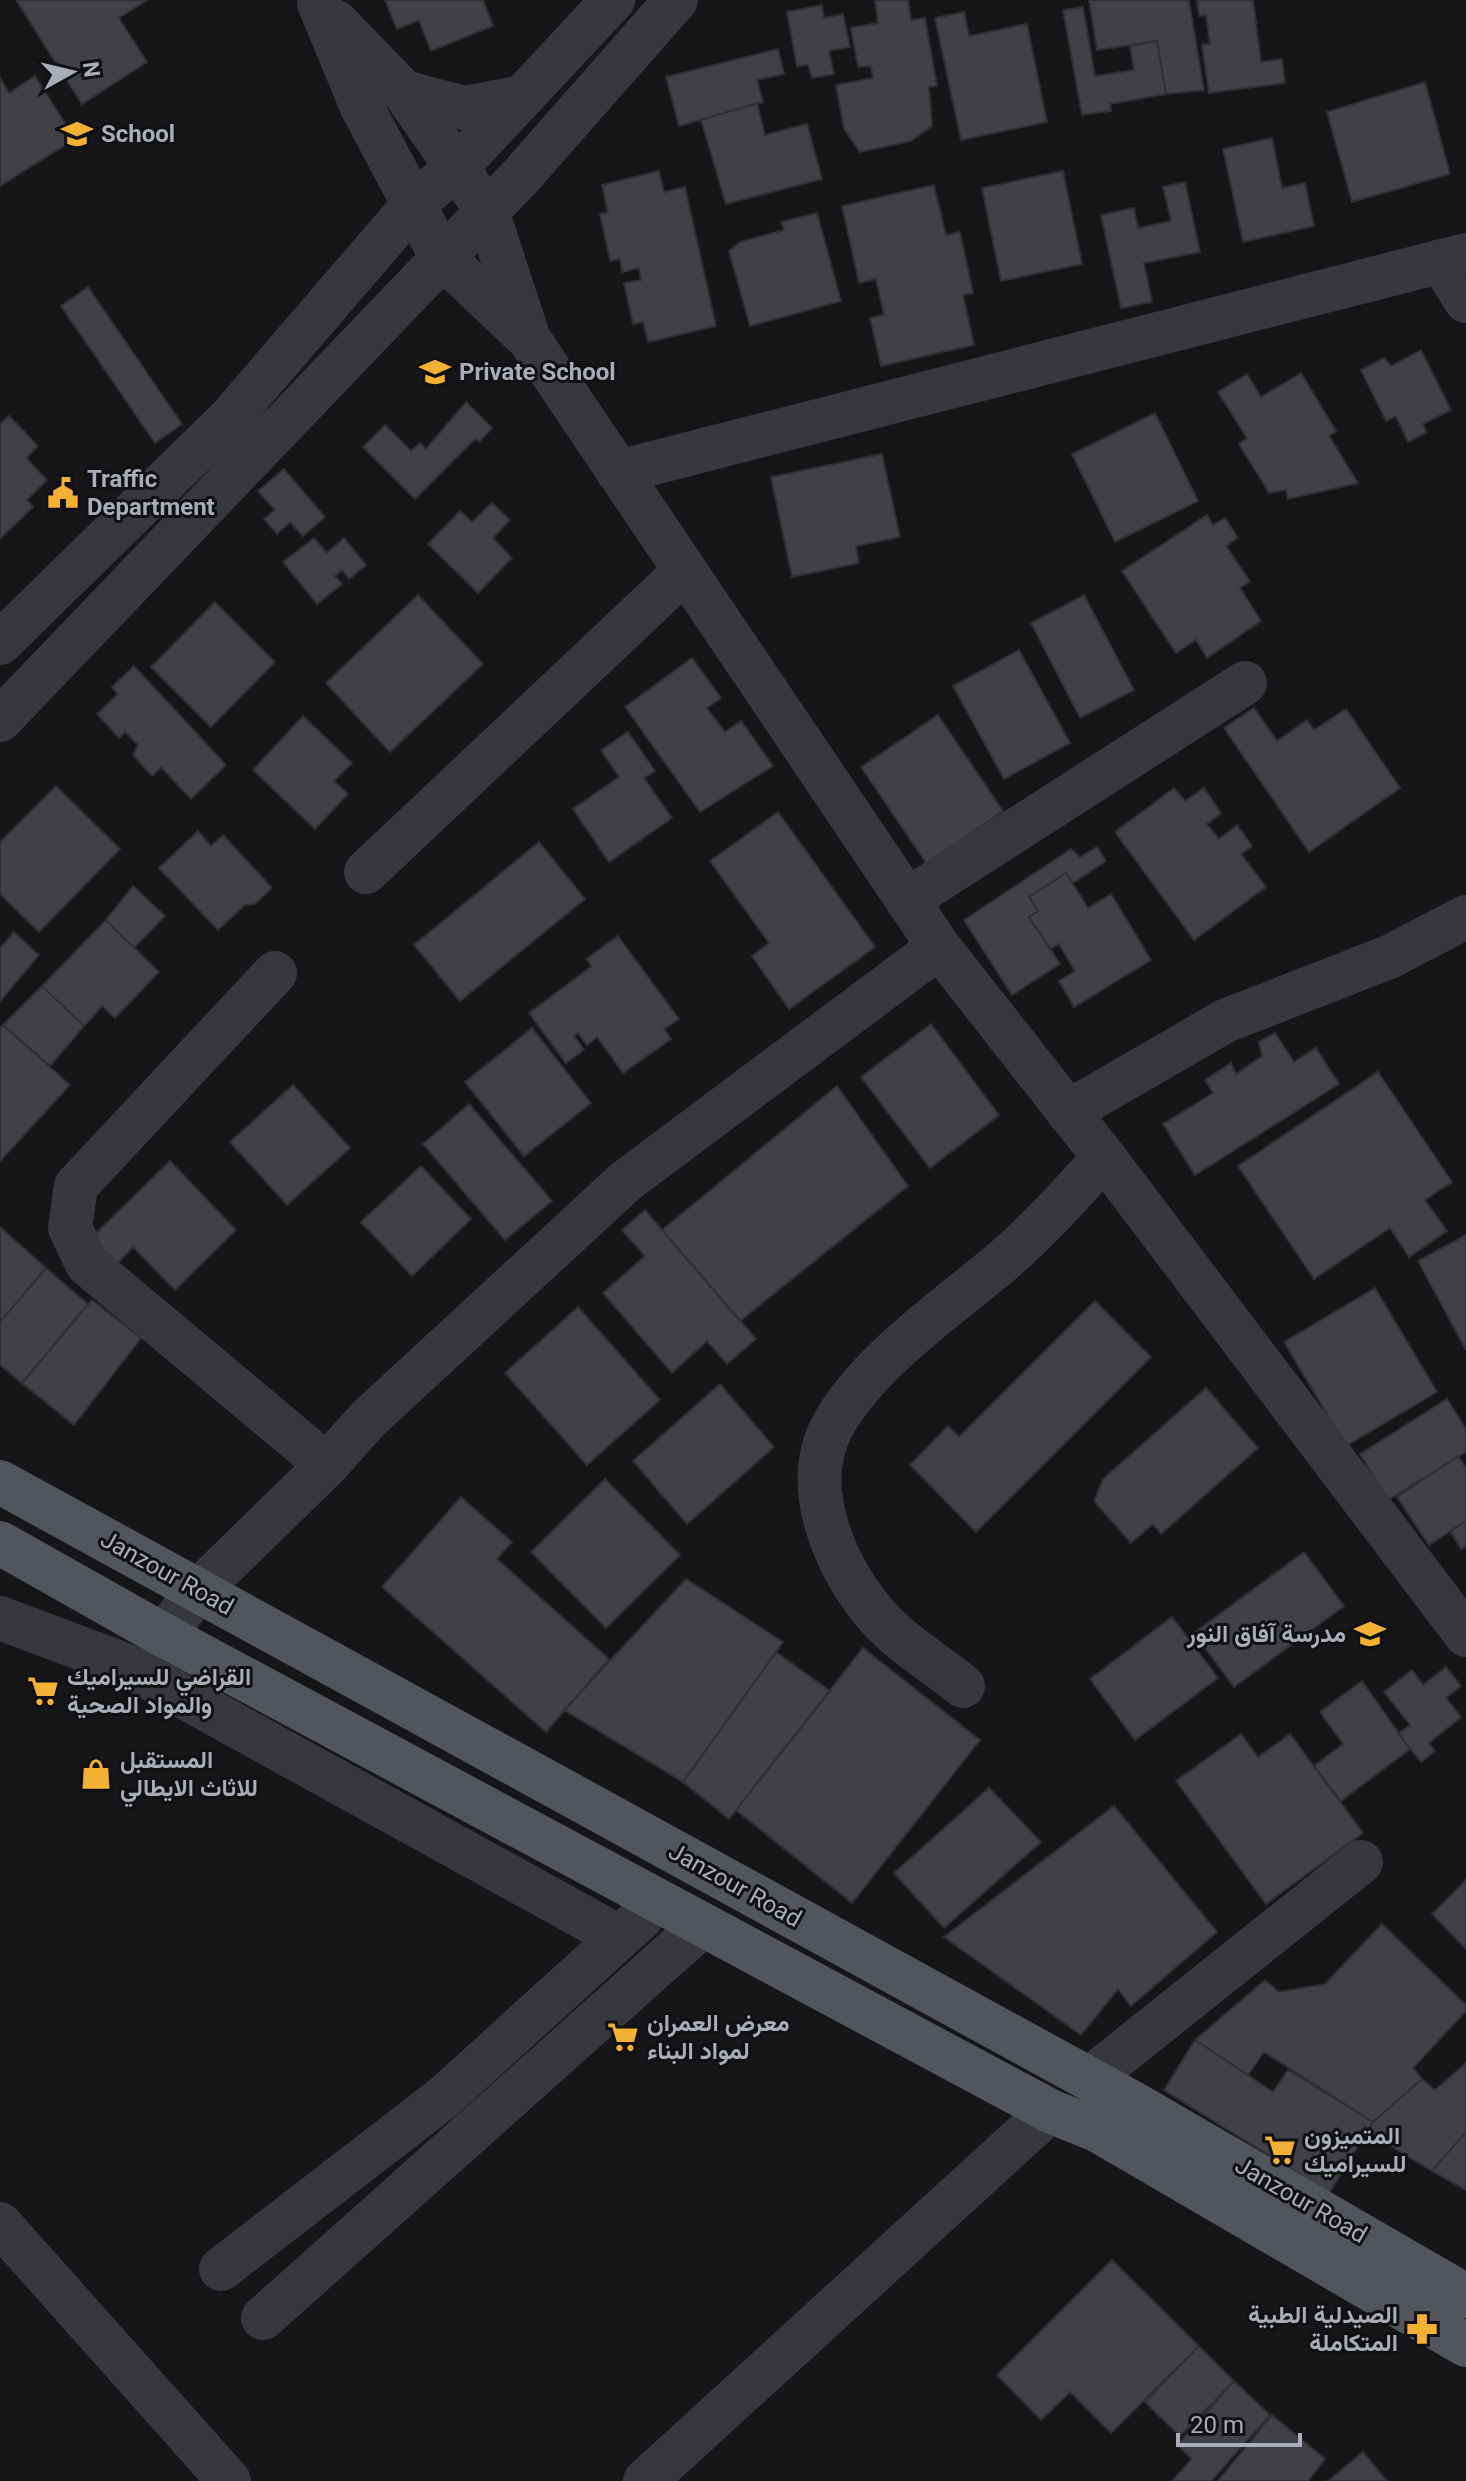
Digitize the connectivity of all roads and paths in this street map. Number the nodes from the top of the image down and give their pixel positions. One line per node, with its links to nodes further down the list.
1 (613, 0): 5 (street)
2 (679, 1): 8 (street)
3 (317, 2): 4 (street); 7 (street)
4 (404, 92): 5 (street); 6 (street)
5 (522, 97): 6 (street)
6 (457, 167): 7 (street); 8 (street)
7 (414, 204): 9 (street); 15 (street)
8 (487, 211): 9 (street); 12 (street)
9 (441, 256): 12 (street); 17 (street)
10 (1453, 258): 11 (street); 13 (street)
11 (1466, 301)
12 (529, 339): 13 (street)
13 (618, 472): 14 (street)
14 (685, 571): 18 (street); 19 (street)
15 (0, 643)
16 (1245, 683): 19 (street)
17 (0, 720)
18 (366, 872)
19 (907, 900): 21 (street)
20 (1466, 917): 23 (street)
21 (939, 947): 23 (street); 25 (street)
22 (275, 973): 25 (street)
23 (1068, 1112): 24 (street)
24 (1104, 1157): 31 (street); 32 (street)
25 (327, 1465): 28 (street)
26 (0, 1482): 28 (main road, Janzour Road)
27 (0, 1543): 30 (main road, Janzour Road)
28 (199, 1590): 30 (street); 37 (main road, Janzour Road)
29 (0, 1618): 36 (street)
30 (163, 1635): 34 (main road, Janzour Road)
31 (1466, 1635)
32 (963, 1686)
33 (1361, 1862): 37 (street)
34 (660, 1900): 35 (main road, Janzour Road); 36 (street)
35 (703, 1925): 38 (main road, Janzour Road); 42 (street)
36 (619, 1937): 40 (street)
37 (1089, 2079): 41 (main road, Janzour Road)
38 (1050, 2111): 43 (main road, Janzour Road); 45 (street)
39 (0, 2224): 44 (street)
40 (221, 2269)
41 (1466, 2296)
42 (263, 2318)
43 (1466, 2345)
44 (229, 2481)
45 (645, 2481)

